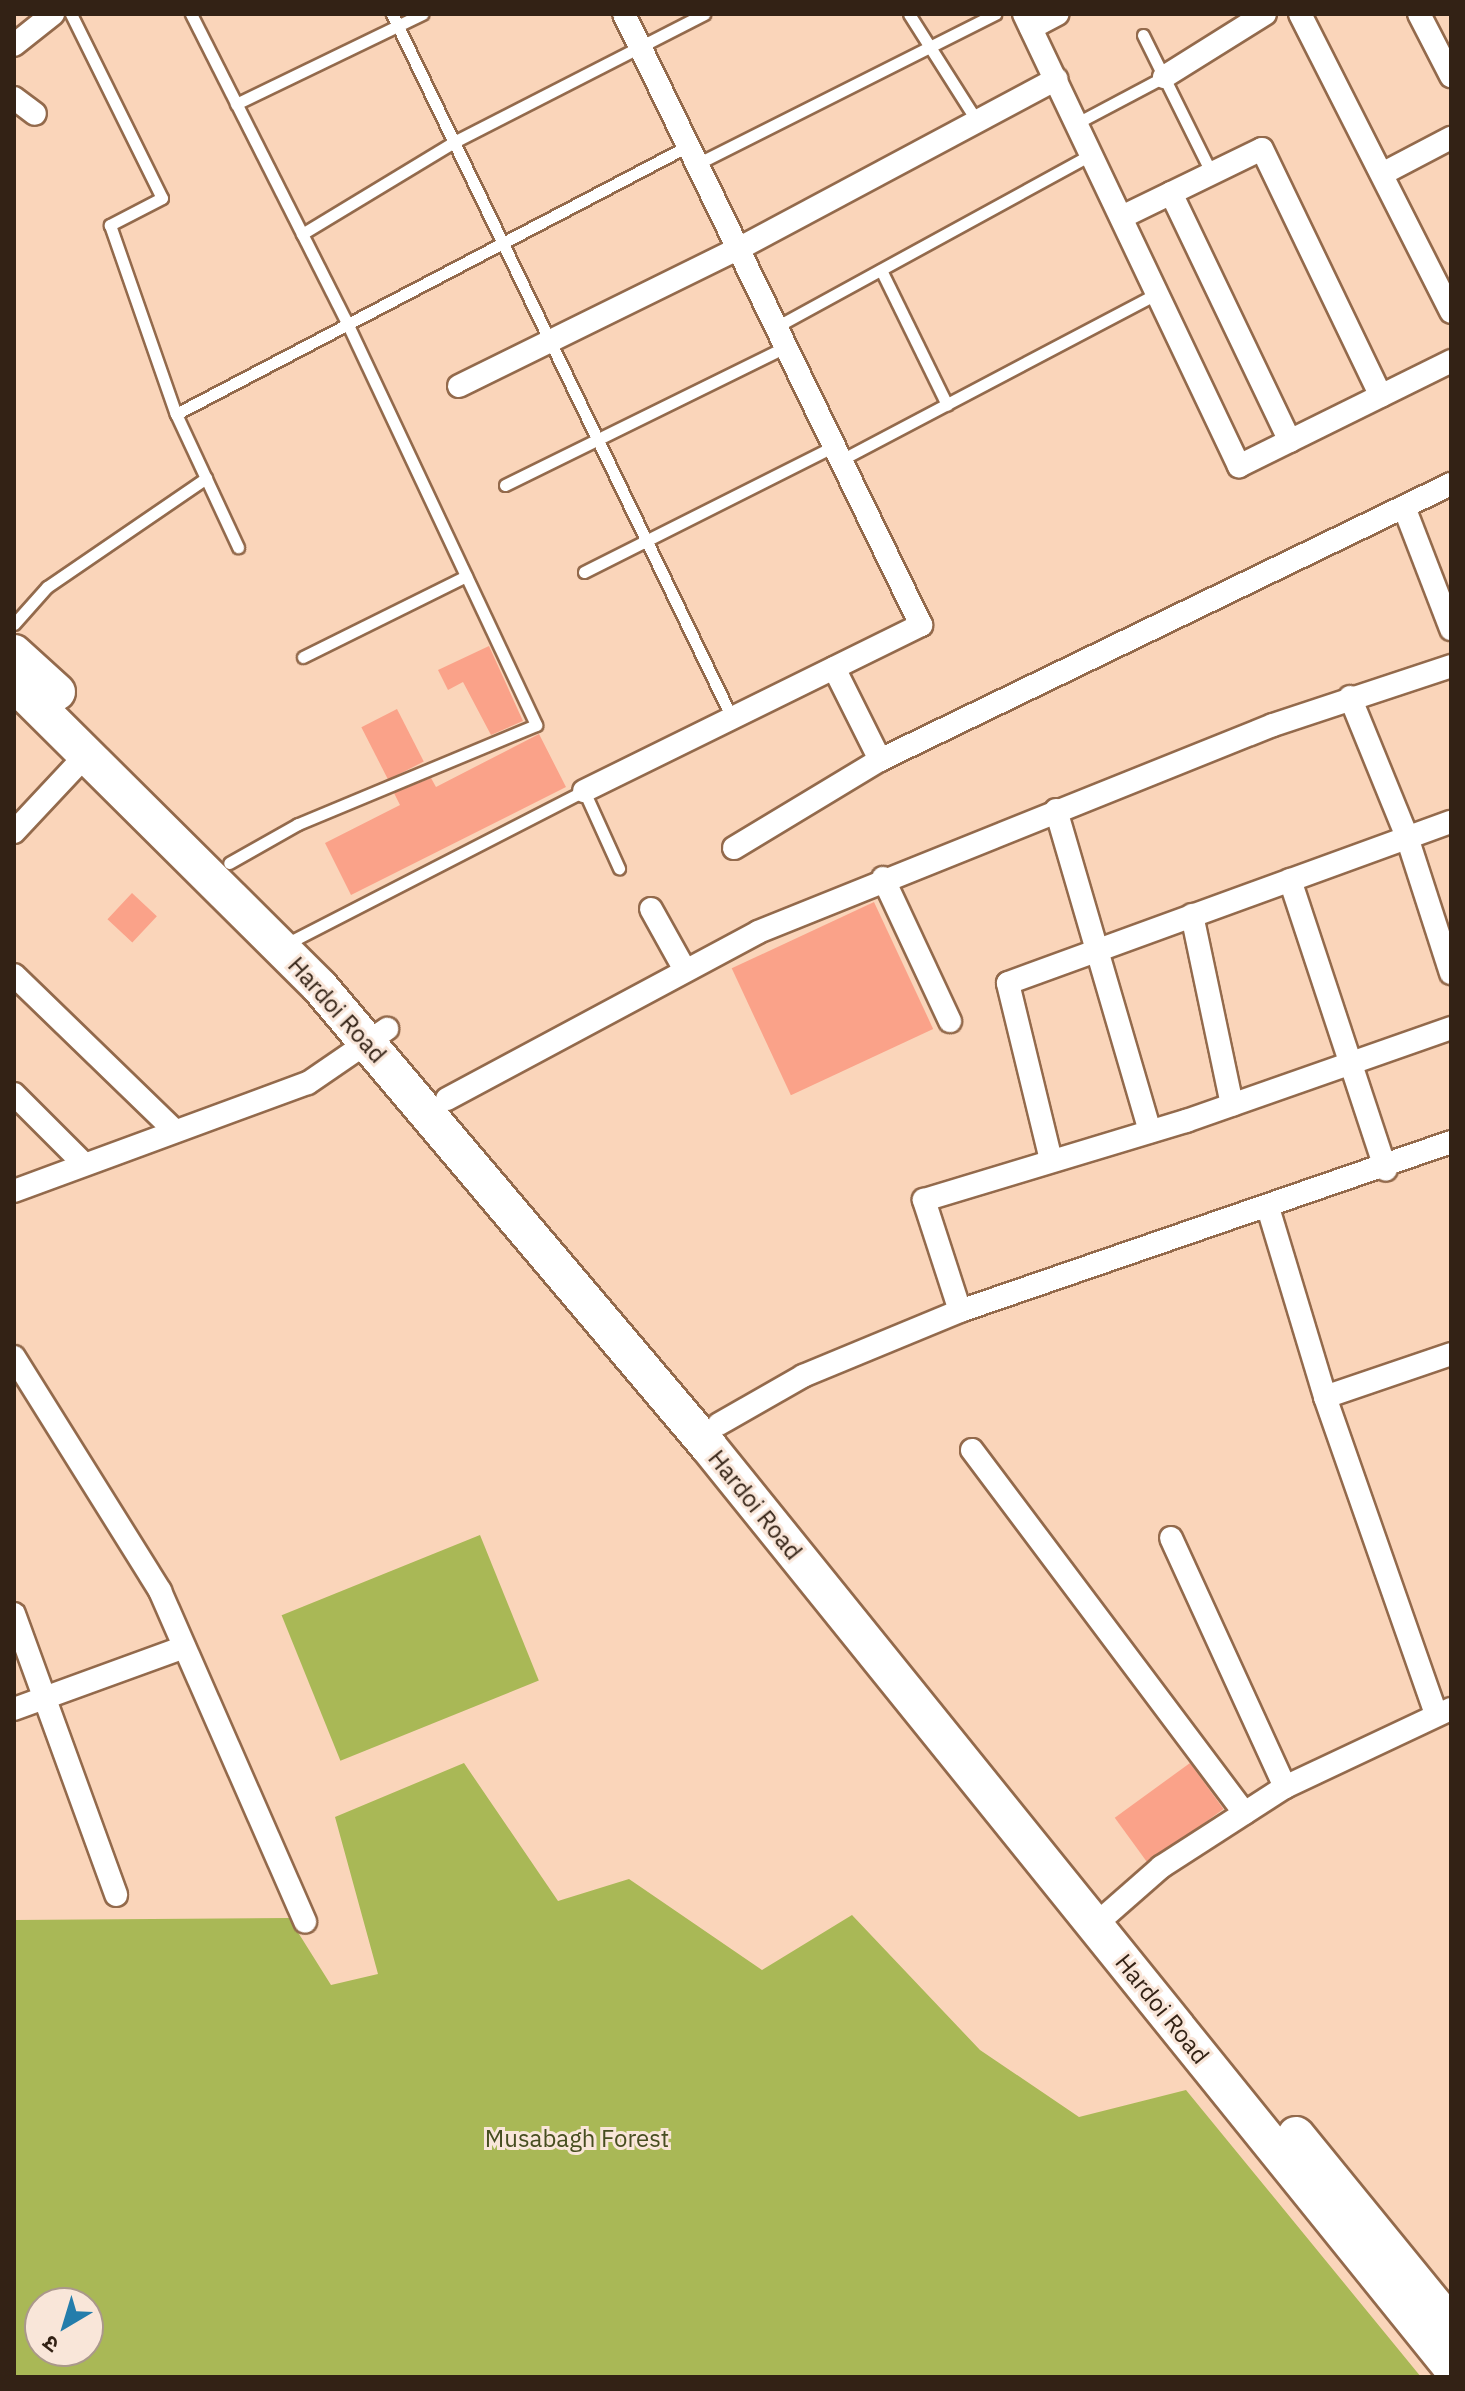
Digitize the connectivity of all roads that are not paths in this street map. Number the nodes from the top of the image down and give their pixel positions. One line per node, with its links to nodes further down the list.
1 (53, 14): 17 (street)
2 (71, 14): 49 (lane)
3 (191, 14): 24 (lane)
4 (392, 14): 15 (lane)
5 (422, 14): 15 (lane)
6 (624, 14): 19 (street)
7 (704, 14): 19 (lane)
8 (909, 14): 18 (lane)
9 (995, 14): 18 (lane)
10 (1057, 14): 14 (street)
11 (1265, 14): 21 (street)
12 (1300, 14): 33 (street)
13 (1419, 14): 20 (street)
14 (1028, 21): 22 (street)
15 (398, 26): 24 (lane); 29 (lane)
16 (1143, 35): 21 (lane)
17 (14, 45)
18 (930, 47): 26 (lane); 31 (lane)
19 (641, 49): 29 (lane); 31 (street)
20 (1451, 76)
21 (1164, 77): 27 (lane); 32 (lane)
22 (1056, 79): 26 (street); 27 (street)
23 (14, 98): 25 (street)
24 (236, 104): 36 (lane)
25 (35, 114)
26 (977, 121): 38 (street)
27 (1077, 123): 30 (street)
28 (1451, 138): 33 (street)
29 (454, 142): 36 (lane); 37 (lane)
30 (1092, 153): 35 (street); 39 (lane)
31 (692, 155): 37 (lane); 38 (street)
32 (1212, 174): 34 (street); 47 (street)
33 (1382, 174): 41 (street)
34 (1171, 193): 35 (street); 51 (street)
35 (1124, 216): 40 (street)
36 (302, 234): 42 (lane)
37 (503, 244): 42 (lane); 44 (lane)
38 (738, 249): 43 (street); 44 (street)
39 (881, 270): 43 (lane); 48 (lane)
40 (1159, 293): 48 (lane); 51 (street)
41 (1451, 312)
42 (348, 325): 49 (lane); 60 (lane)
43 (781, 337): 50 (lane); 52 (street)
44 (550, 341): 46 (street); 50 (lane)
45 (1451, 361): 47 (street)
46 (459, 386)
47 (1381, 396): 51 (street)
48 (947, 405): 52 (lane)
49 (176, 414): 53 (lane)
50 (597, 440): 55 (lane); 57 (lane)
51 (1290, 441)
52 (837, 453): 57 (lane); 66 (street)
53 (206, 478): 58 (lane); 61 (lane)
54 (1451, 484): 56 (street)
55 (505, 485)
56 (1404, 507): 62 (street); 71 (street)
57 (646, 541): 59 (lane); 69 (lane)
58 (238, 547)
59 (584, 572)
60 (466, 576): 64 (lane); 78 (lane)
61 (14, 624)
62 (1451, 629)
63 (14, 653): 78 (main road, Hardoi Road)
64 (303, 657)
65 (1451, 666): 68 (street)
66 (834, 668): 69 (street); 71 (street)
67 (14, 683): 70 (main road, Hardoi Road)
68 (1350, 697): 73 (street); 76 (street)
69 (732, 718): 72 (street)
70 (87, 754): 75 (street); 84 (main road, Hardoi Road)
71 (880, 760): 77 (street)
72 (584, 791): 79 (lane); 84 (lane)
73 (1056, 810): 80 (street); 85 (street)
74 (1451, 822): 76 (street)
75 (14, 832)
76 (1407, 837): 81 (street); 87 (street)
77 (734, 848)
78 (229, 863): 84 (main road, Hardoi Road)
79 (619, 868)
80 (883, 878): 86 (street); 89 (street)
81 (1290, 880): 83 (street); 92 (street)
82 (651, 909): 86 (street)
83 (1192, 915): 85 (street); 95 (street)
84 (291, 941): 91 (main road, Hardoi Road)
85 (1100, 948): 97 (street); 99 (street)
86 (685, 970): 94 (street)
87 (1451, 973)
88 (14, 975): 96 (street)
89 (950, 1021)
90 (1451, 1028): 92 (street)
91 (378, 1036): 94 (main road, Hardoi Road); 96 (street); 107 (main road, Hardoi Road)
92 (1350, 1063): 95 (street); 101 (street)
93 (14, 1094): 100 (street)
94 (447, 1099): 107 (main road, Hardoi Road)
95 (1232, 1105): 97 (street)
96 (174, 1130): 100 (street)
97 (1150, 1132): 99 (street)
98 (1451, 1142): 101 (street)
99 (1051, 1160): 104 (street)
100 (83, 1163): 102 (street)
101 (1386, 1170): 103 (street)
102 (14, 1191)
103 (1269, 1211): 104 (street); 108 (street)
104 (960, 1311): 109 (street)
105 (1451, 1354): 108 (street)
106 (14, 1357): 113 (street)
107 (681, 1396): 109 (main road, Hardoi Road); 120 (main road, Hardoi Road)
108 (1325, 1397): 116 (street)
109 (719, 1424): 120 (main road, Hardoi Road)
110 (972, 1450): 118 (street)
111 (1171, 1538): 117 (street)
112 (14, 1614): 114 (street)
113 (184, 1647): 114 (street); 121 (street)
114 (46, 1697): 115 (street); 119 (street)
115 (14, 1709)
116 (1444, 1712): 117 (street)
117 (1285, 1787): 118 (street)
118 (1245, 1813): 120 (street)
119 (116, 1895)
120 (1104, 1917): 122 (main road, Hardoi Road)
121 (305, 1922)
122 (1334, 2202): 123 (main road, Hardoi Road); 124 (main road, Hardoi Road)
123 (1451, 2325)
124 (1451, 2367)

